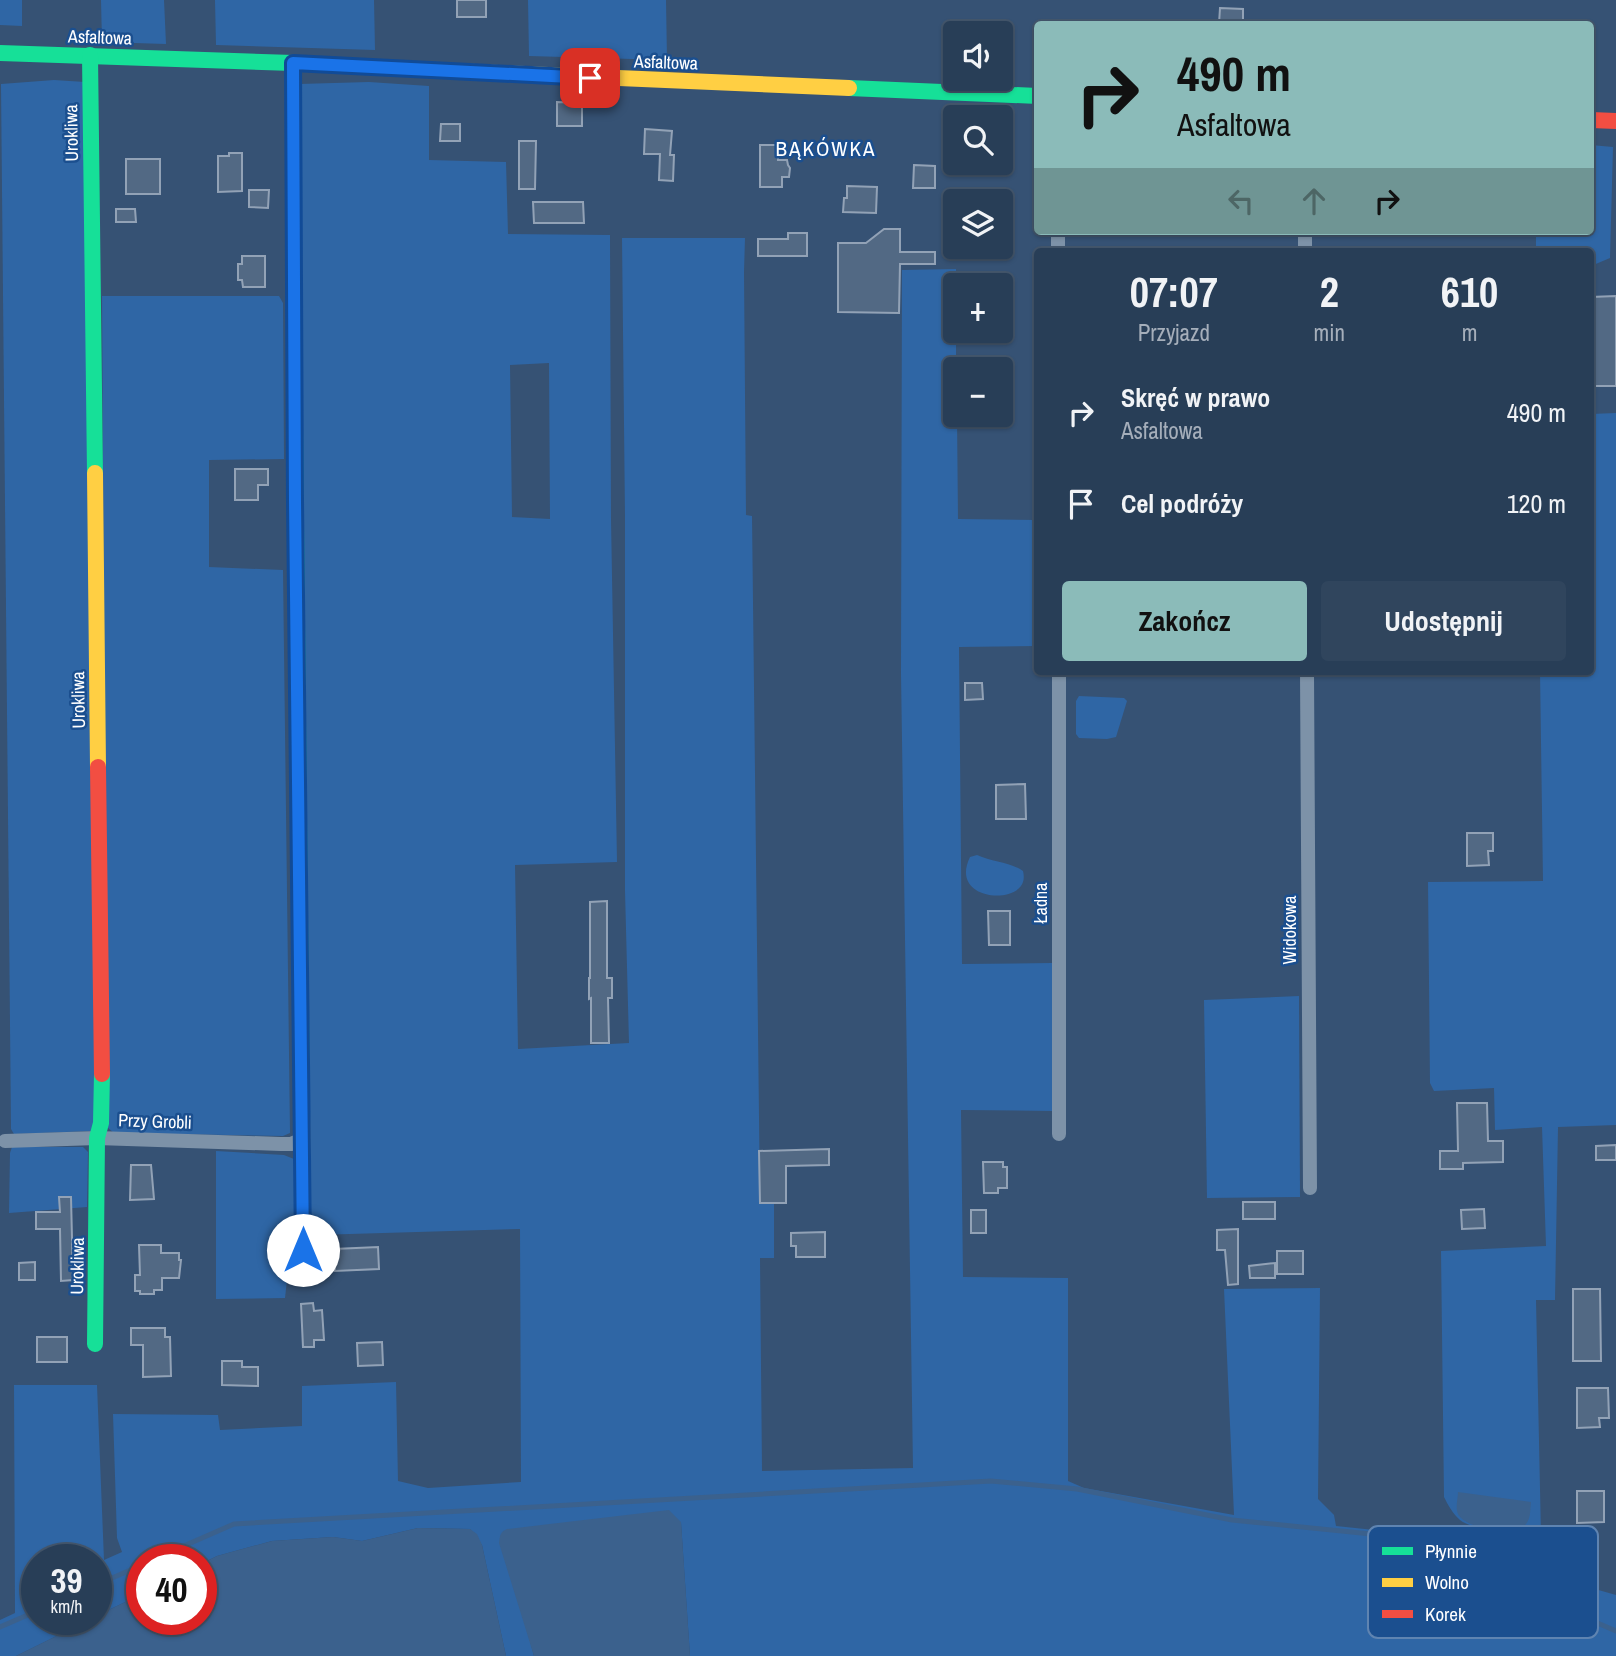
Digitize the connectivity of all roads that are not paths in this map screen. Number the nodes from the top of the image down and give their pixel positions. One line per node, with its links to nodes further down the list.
1 (0, 53): 2 (street, Asfaltowa)
2 (89, 55): 3 (street, Asfaltowa); 10 (street, Urokliwa)
3 (293, 63): 4 (street, Asfaltowa); 11 (street)
4 (1034, 96)
5 (1594, 120): 6 (street)
6 (1616, 121)
7 (1059, 675): 9 (street, Ładna)
8 (1307, 675): 13 (street, Widokowa)
9 (1059, 1134)
10 (97, 1138): 11 (street, Przy Grobli); 12 (street, Przy Grobli); 15 (street, Urokliwa)
11 (303, 1139): 14 (street)
12 (5, 1140)
13 (1310, 1188)
14 (303, 1250)
15 (95, 1344)

